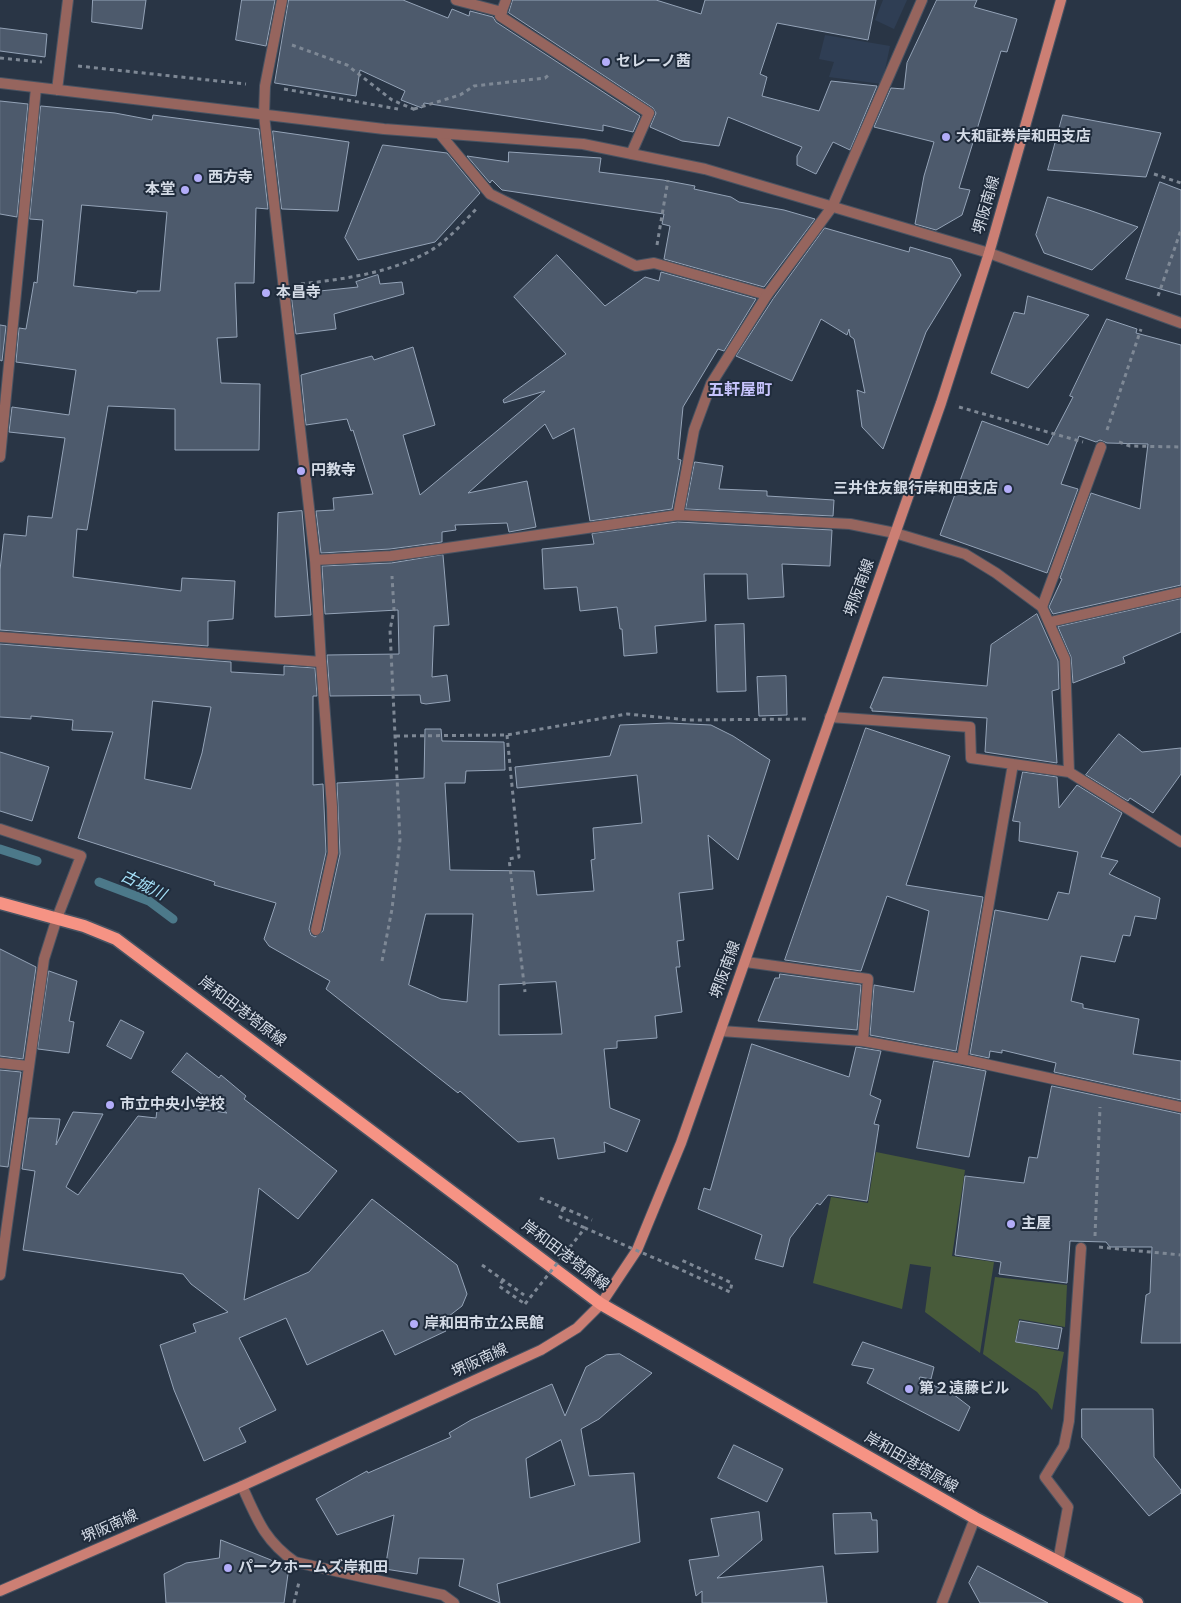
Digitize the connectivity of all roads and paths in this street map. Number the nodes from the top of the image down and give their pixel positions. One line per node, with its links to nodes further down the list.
1 (68, 0): 12 (street)
2 (282, 0): 8 (street)
3 (456, 0): 7 (street)
4 (506, 0): 7 (street)
5 (922, 0): 22 (street)
6 (1061, 0): 24 (main road, 堺阪南線)
7 (502, 12): 9 (street)
8 (275, 38): 13 (path); 14 (street)
9 (567, 60): 15 (path); 17 (street)
10 (0, 83): 11 (street)
11 (36, 88): 12 (street); 33 (street)
12 (57, 90): 14 (street)
13 (420, 112)
14 (264, 115): 15 (street); 26 (street)
15 (394, 130): 16 (street)
16 (440, 134): 17 (street); 21 (street)
17 (631, 154): 18 (street)
18 (693, 167): 22 (street); 25 (path)
19 (1154, 174): 20 (path)
20 (1181, 183)
21 (490, 194): 25 (street); 26 (path)
22 (832, 207): 24 (street); 27 (street)
23 (1181, 230): 28 (path)
24 (989, 253): 28 (street); 30 (main road, 堺阪南線)
25 (654, 263): 27 (street)
26 (282, 286): 37 (street)
27 (767, 295): 34 (street)
28 (1149, 312): 29 (street); 31 (path)
29 (1181, 323)
30 (941, 402): 31 (path); 35 (main road, 堺阪南線)
31 (1102, 442): 32 (path); 39 (street)
32 (1181, 447)
33 (0, 457)
34 (678, 516): 35 (street); 36 (street)
35 (895, 533): 39 (street); 43 (main road, 堺阪南線)
36 (391, 556): 37 (street); 45 (path)
37 (314, 560): 42 (street)
38 (1181, 592): 40 (street)
39 (1042, 607): 40 (street)
40 (1050, 622): 47 (street)
41 (0, 637): 42 (street)
42 (321, 662): 52 (street)
43 (830, 717): 44 (path); 46 (street); 54 (main road, 堺阪南線)
44 (507, 734): 45 (path); 55 (path)
45 (396, 736): 53 (path)
46 (1013, 764): 47 (street); 58 (street)
47 (1069, 772): 49 (street)
48 (0, 829): 51 (street)
49 (1181, 842)
50 (0, 903): 51 (main road, 岸和田港塔原線)
51 (57, 918): 60 (street); 75 (main road, 岸和田港塔原線)
52 (316, 930)
53 (382, 961)
54 (746, 962): 56 (main road, 堺阪南線); 57 (street)
55 (525, 992)
56 (721, 1032): 57 (street); 75 (main road, 堺阪南線)
57 (863, 1041): 58 (street)
58 (962, 1058): 61 (street)
59 (0, 1063): 60 (street)
60 (28, 1066): 72 (street)
61 (1101, 1089): 62 (street); 67 (path)
62 (1181, 1107)
63 (540, 1198): 64 (path)
64 (563, 1208): 65 (path); 66 (path)
65 (592, 1220)
66 (585, 1228): 70 (path, bridge); 73 (path, bridge)
67 (1095, 1246): 68 (path); 69 (path)
68 (1081, 1248): 78 (street)
69 (1181, 1255)
70 (679, 1259)
71 (482, 1265): 73 (path)
72 (0, 1275)
73 (503, 1280): 74 (path)
74 (524, 1295)
75 (601, 1304): 76 (main road, 堺阪南線); 77 (main road, 岸和田港塔原線)
76 (242, 1486): 79 (main road, 堺阪南線); 80 (street)
77 (975, 1518): 78 (main road, 岸和田港塔原線); 81 (street)
78 (1058, 1562): 82 (main road, 岸和田港塔原線)
79 (0, 1592)
80 (454, 1603)
81 (942, 1603)
82 (1137, 1603)

